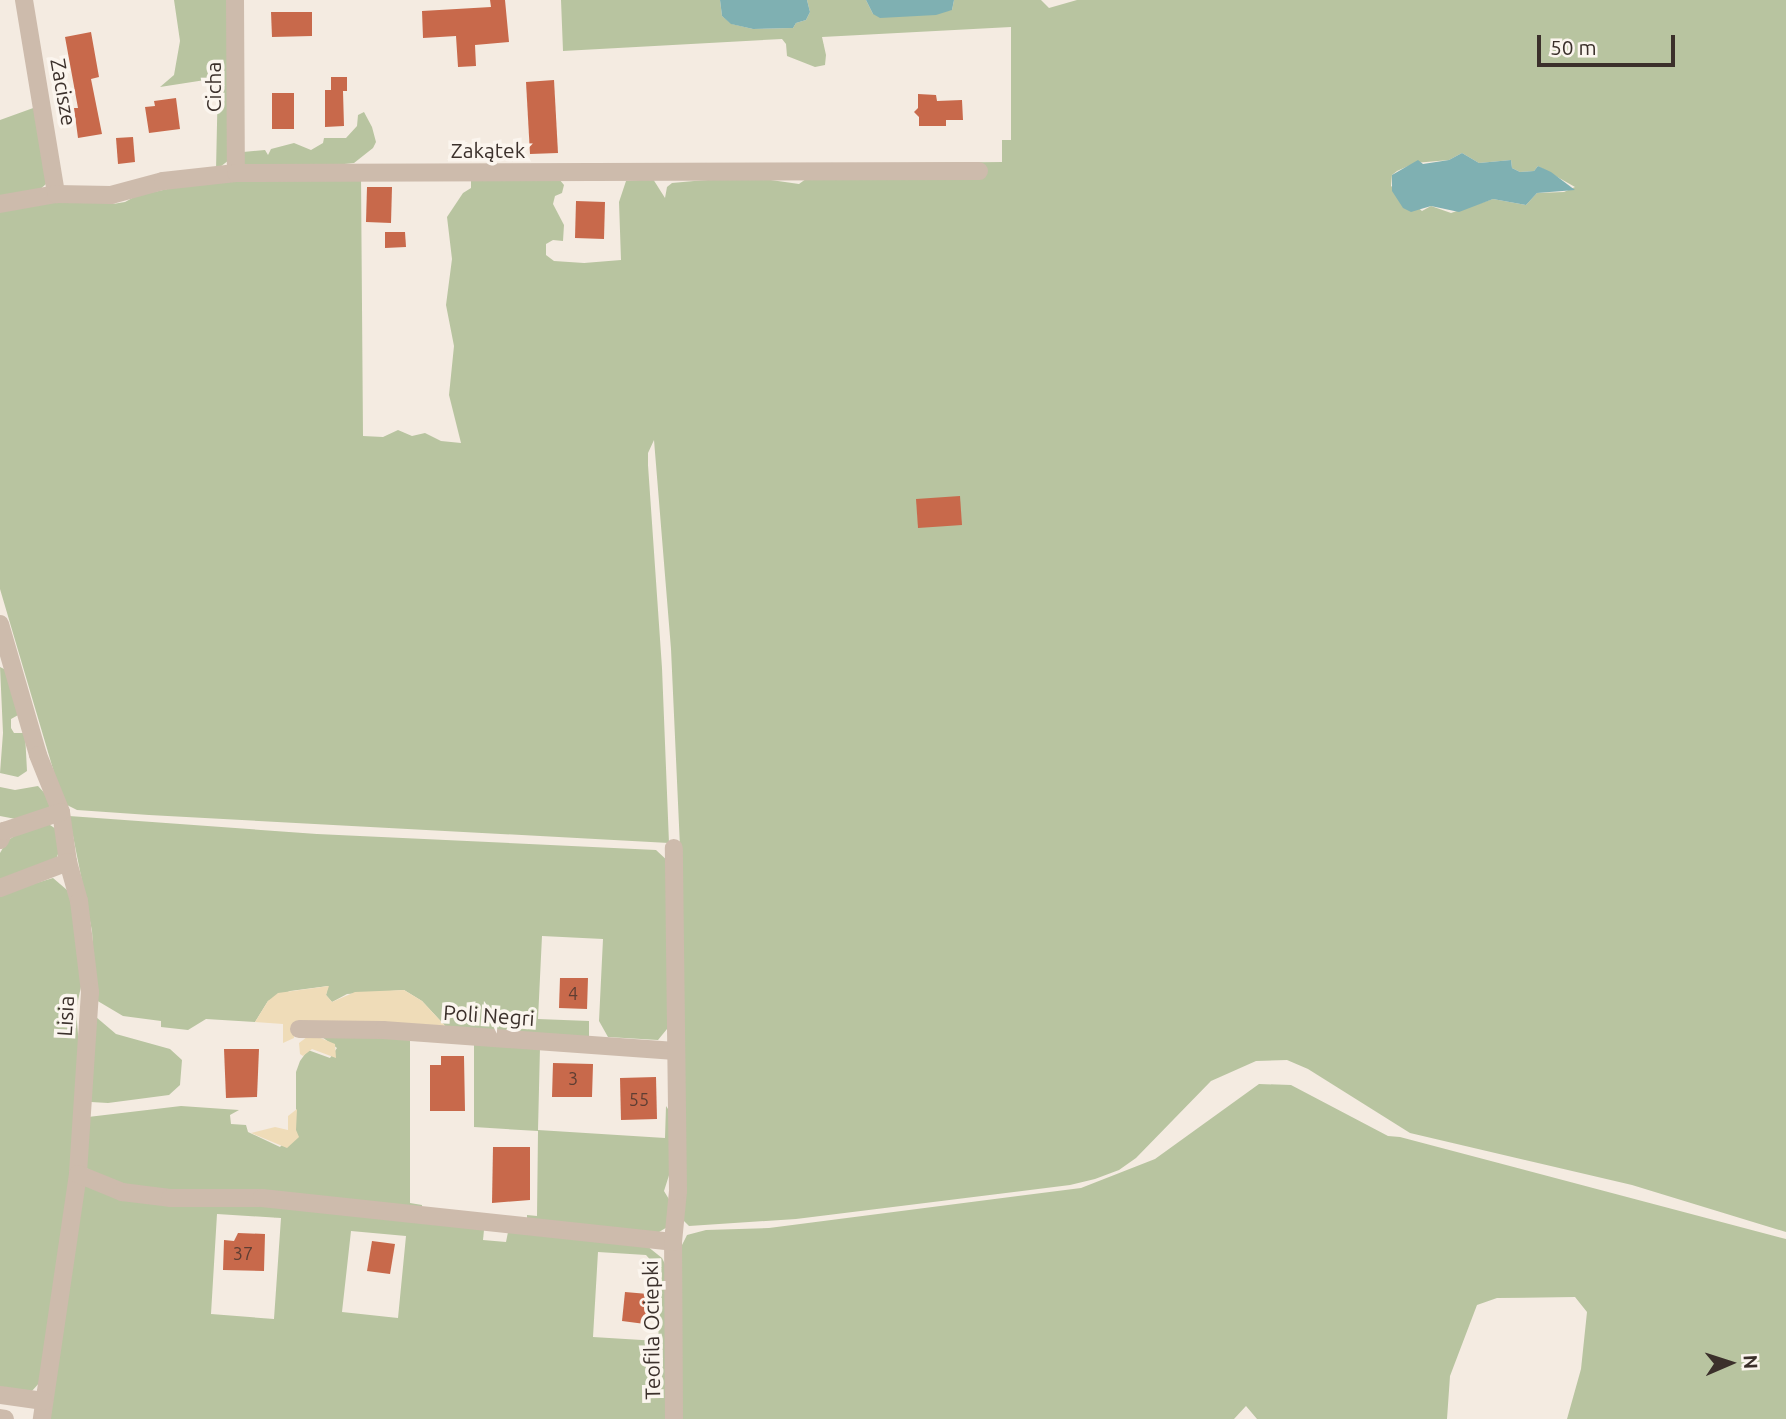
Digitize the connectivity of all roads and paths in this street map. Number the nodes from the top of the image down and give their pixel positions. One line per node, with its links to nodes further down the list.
1 (24, 0): 5 (street, Zacisze)
2 (235, 0): 4 (street, Cicha)
3 (979, 171): 4 (street, Zakątek)
4 (236, 173): 5 (street, Zakątek)
5 (56, 194): 6 (street, Zakątek)
6 (0, 204)
7 (0, 624): 8 (street, Lisia)
8 (5, 656): 9 (street, Lisia)
9 (61, 812): 10 (street); 12 (street, Lisia)
10 (0, 840)
11 (674, 848): 15 (street, Teofila Ociepki)
12 (68, 862): 13 (street); 16 (street, Lisia)
13 (0, 888)
14 (299, 1029): 15 (street, Poli Negri)
15 (674, 1051): 17 (street, Teofila Ociepki)
16 (78, 1174): 17 (street); 19 (street, Lisia)
17 (673, 1242): 22 (street, Teofila Ociepki)
18 (0, 1395): 19 (street)
19 (43, 1410)
20 (0, 1418): 21 (street)
21 (5, 1419)
22 (674, 1419)

